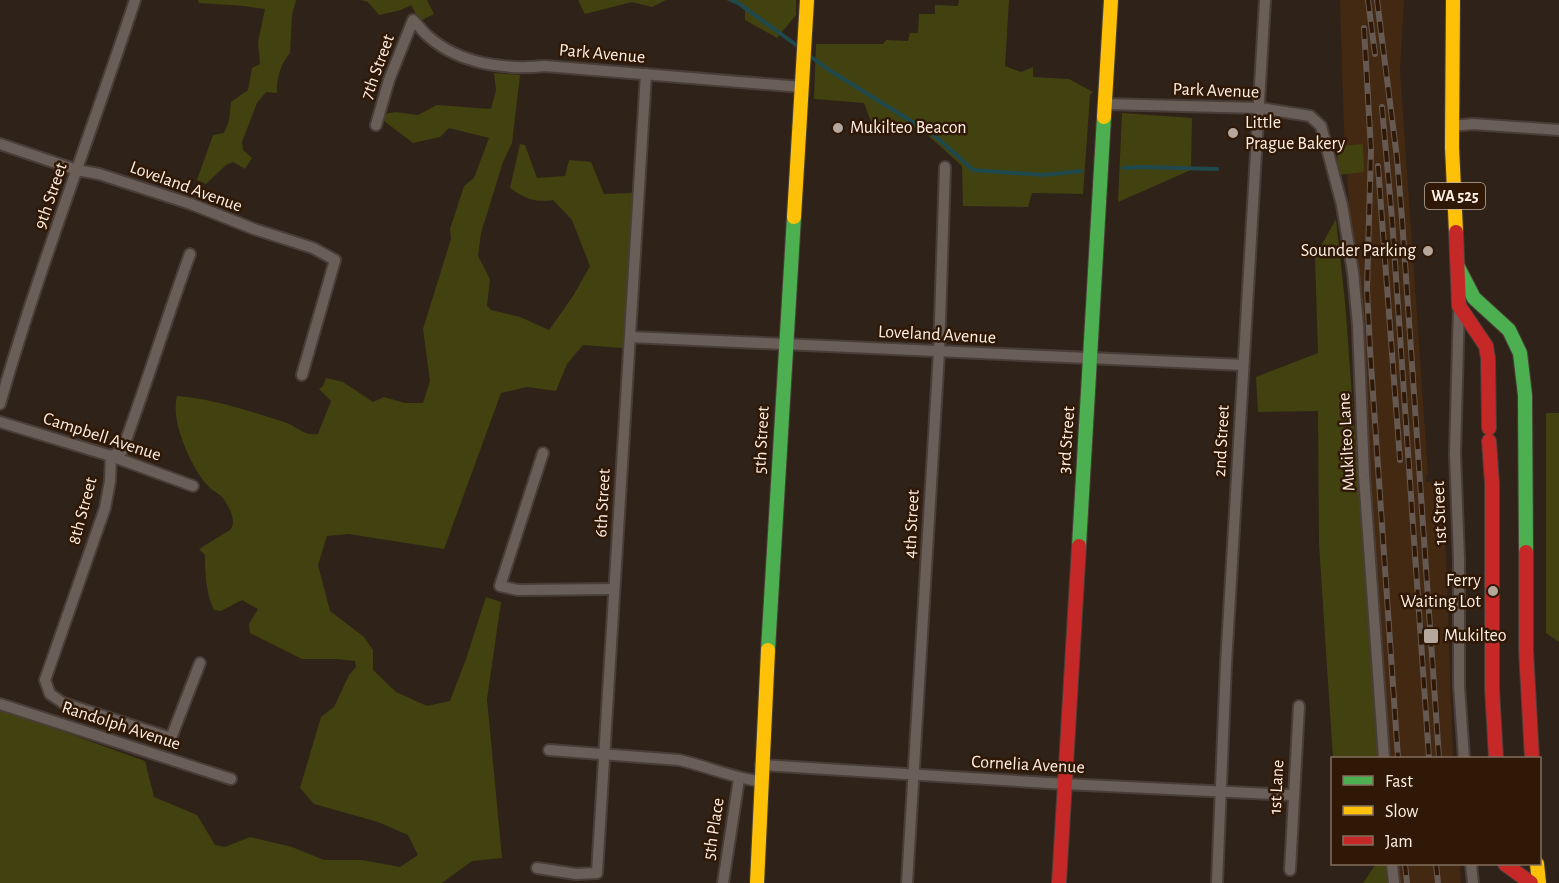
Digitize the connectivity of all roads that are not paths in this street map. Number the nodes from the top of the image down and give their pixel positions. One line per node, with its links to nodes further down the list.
1 (135, 0): 17 (street, 9th Street)
2 (807, 0): 8 (main road, 5th Street)
3 (1111, 0): 9 (main road, 3rd Street)
4 (1266, 0): 10 (street, 2nd Street)
5 (1453, 0): 13 (main road, WA 525)
6 (413, 20): 7 (street, Park Avenue); 11 (street, 7th Street)
7 (646, 74): 8 (street, Park Avenue); 21 (street, 6th Street)
8 (802, 87): 22 (main road, 5th Street)
9 (1105, 104): 10 (street, Park Avenue); 24 (main road, 3rd Street)
10 (1260, 108): 12 (street, Park Avenue); 25 (street, 2nd Street)
11 (376, 125)
12 (1322, 126): 39 (street, Mukilteo Lane)
13 (1452, 126): 14 (street); 19 (main road, WA 525)
14 (1559, 130)
15 (0, 144): 17 (street, Loveland Avenue)
16 (945, 167): 23 (street, 4th Street)
17 (77, 170): 26 (street, Loveland Avenue); 27 (street, 9th Street)
18 (190, 254): 30 (street, 8th Street)
19 (1458, 267): 20 (main road, 1st Street / WA 525); 42 (main road, WA 525)
20 (1459, 306): 40 (street, 1st Street); 41 (main road)
21 (630, 337): 22 (street, Loveland Avenue); 32 (street, 6th Street)
22 (786, 344): 23 (street, Loveland Avenue); 43 (main road, 5th Street)
23 (939, 352): 24 (street, Loveland Avenue); 44 (street, 4th Street)
24 (1090, 358): 25 (street, Loveland Avenue); 48 (main road, 3rd Street)
25 (1243, 365): 49 (street, 2nd Street)
26 (302, 375)
27 (0, 404)
28 (0, 422): 30 (street, Campbell Avenue)
29 (543, 453): 32 (street)
30 (111, 456): 31 (street, Campbell Avenue); 34 (street, 8th Street)
31 (193, 486)
32 (614, 589): 38 (street, 6th Street)
33 (200, 663): 34 (street, Randolph Avenue)
34 (45, 680)
35 (0, 704): 45 (street, Randolph Avenue)
36 (1299, 706): 50 (street, 1st Lane)
37 (549, 750): 38 (street)
38 (605, 754): 46 (street); 55 (street, 6th Street)
39 (1384, 757)
40 (1464, 757)
41 (1496, 757)
42 (1532, 757)
43 (761, 765): 44 (street, Cornelia Avenue); 47 (main road, 5th Street)
44 (914, 775): 48 (street, Cornelia Avenue); 59 (street, 4th Street)
45 (231, 779)
46 (739, 779): 47 (street); 57 (street, 5th Place)
47 (760, 781): 58 (main road, 5th Street)
48 (1065, 784): 49 (street, Cornelia Avenue); 60 (main road, 3rd Street)
49 (1220, 791): 50 (street, Cornelia Avenue); 61 (street, 2nd Street)
50 (1292, 795): 56 (street, 1st Lane)
51 (1392, 865): 62 (street)
52 (1471, 865): 63 (street)
53 (1506, 865): 64 (main road)
54 (1537, 865): 65 (main road)
55 (537, 868)
56 (1290, 870)
57 (723, 883)
58 (757, 883)
59 (907, 883)
60 (1059, 883)
61 (1217, 883)
62 (1394, 883)
63 (1473, 883)
64 (1531, 883)
65 (1539, 883)

